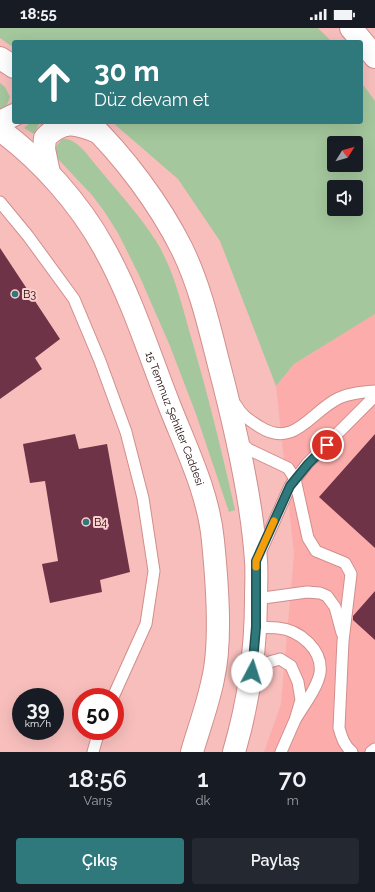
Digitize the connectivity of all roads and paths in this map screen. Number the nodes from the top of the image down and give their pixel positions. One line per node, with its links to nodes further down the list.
1 (351, 28): 2 (main road)
2 (361, 40)
3 (363, 42): 4 (main road)
4 (375, 57)
5 (0, 58): 6 (main road)
6 (12, 66)
7 (12, 116): 8 (main road)
8 (0, 122)
9 (93, 127): 11 (main road); 13 (main road)
10 (0, 130): 11 (main road, 15 Temmuz Şehitler Caddesi)
11 (49, 173): 28 (main road, 15 Temmuz Şehitler Caddesi)
12 (0, 202): 23 (lane)
13 (224, 385): 14 (lane); 16 (main road)
14 (375, 391)
15 (375, 396): 17 (lane)
16 (235, 436): 17 (lane); 18 (main road)
17 (296, 479): 18 (lane); 21 (lane)
18 (256, 561): 19 (main road)
19 (256, 599): 20 (main road); 21 (lane)
20 (256, 627): 22 (main road); 24 (lane)
21 (343, 641): 31 (lane)
22 (252, 672): 24 (lane); 29 (main road)
23 (117, 688)
24 (295, 720): 30 (lane)
25 (96, 740): 27 (lane)
26 (375, 749): 32 (lane)
27 (93, 752)
28 (192, 752)
29 (234, 752)
30 (281, 752)
31 (352, 752)
32 (371, 752)

